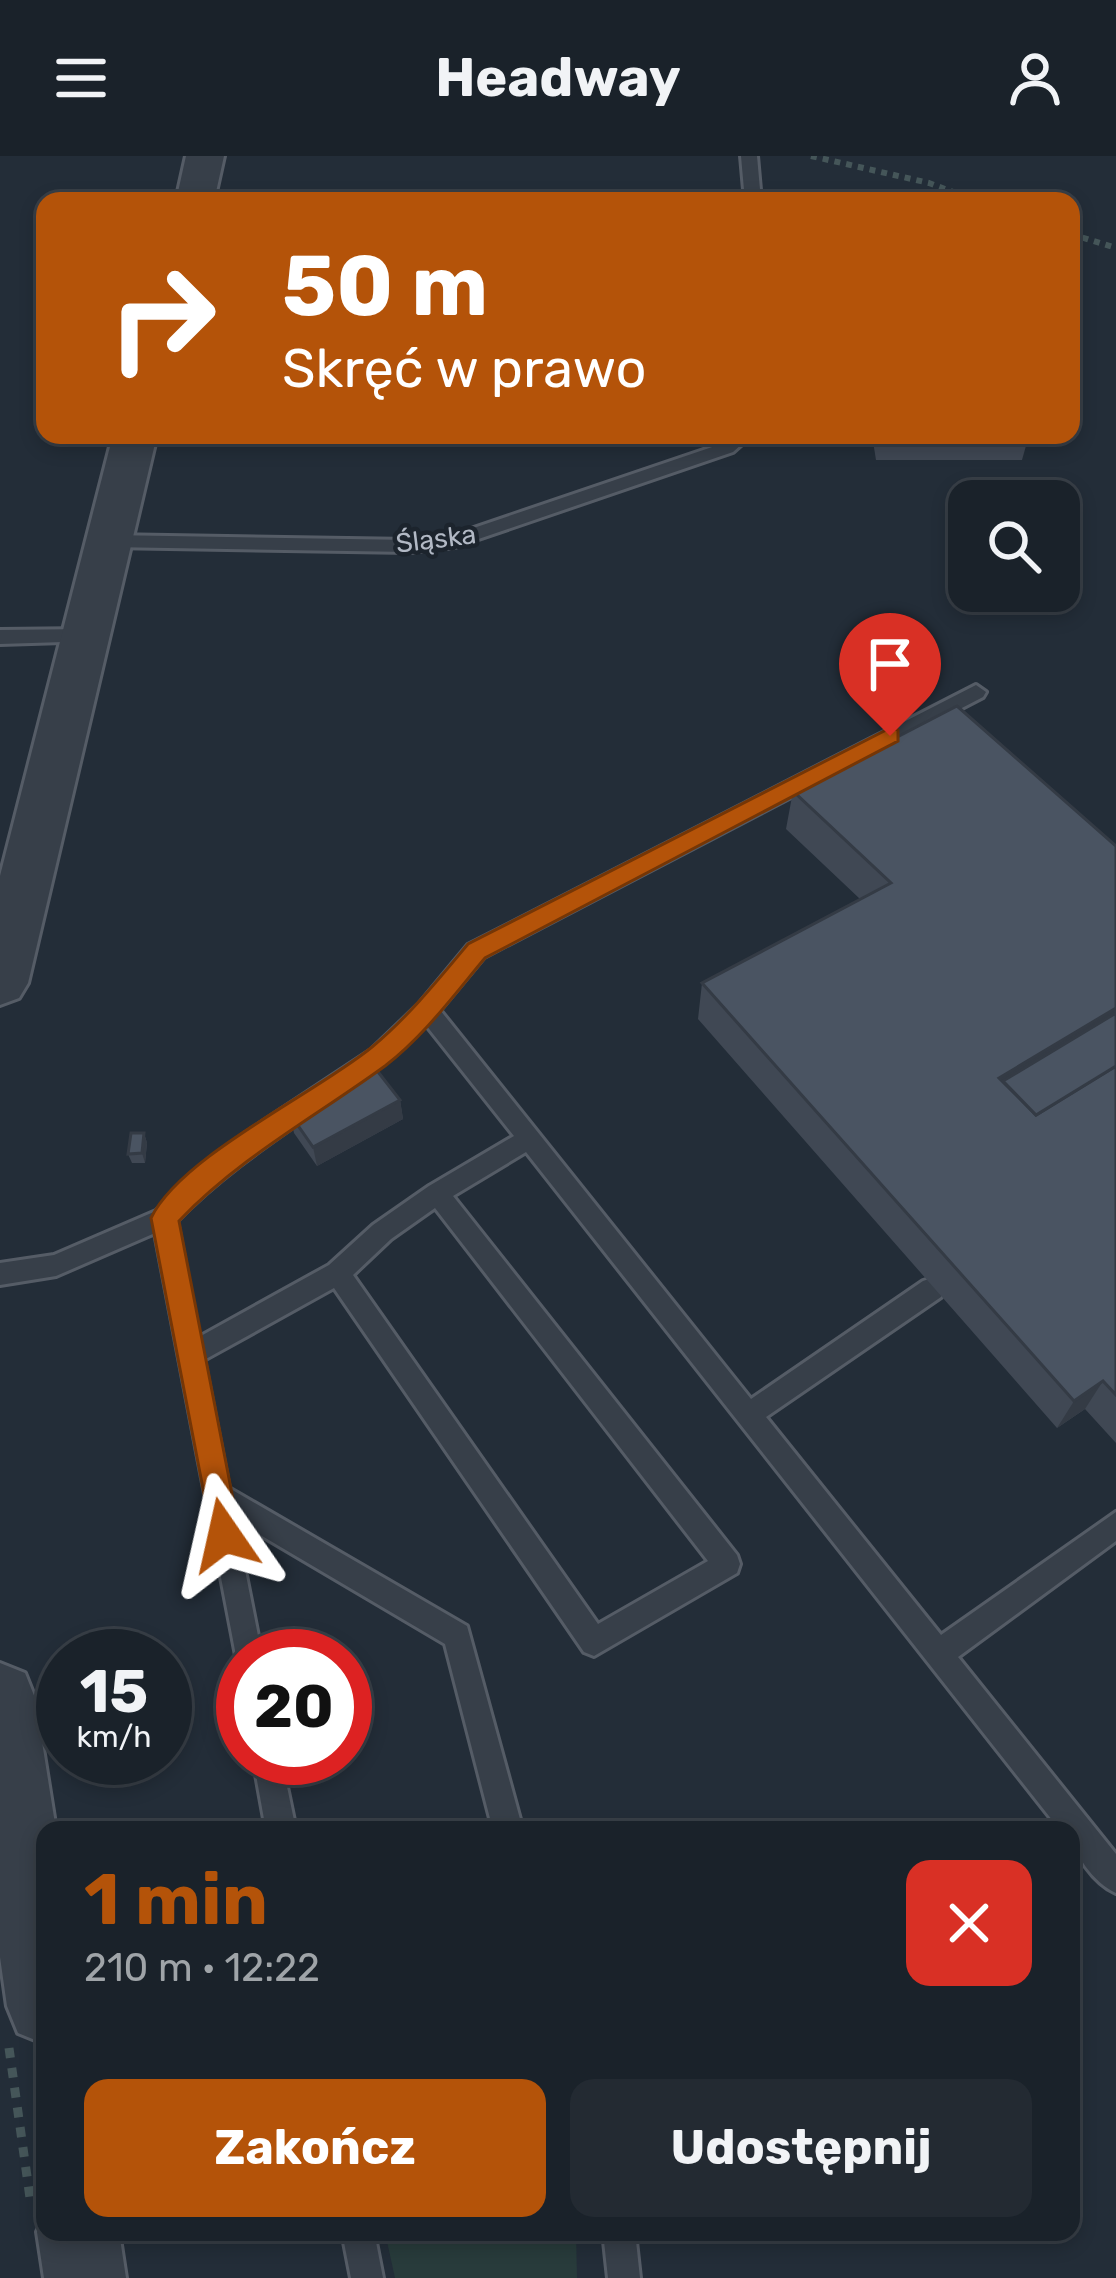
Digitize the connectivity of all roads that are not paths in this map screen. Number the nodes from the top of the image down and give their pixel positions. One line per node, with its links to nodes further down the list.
1 (205, 156): 3 (street)
2 (749, 156): 4 (lane)
3 (197, 192)
4 (752, 192)
5 (133, 444): 7 (street)
6 (732, 444): 7 (lane, Śląska)
7 (110, 541): 8 (street)
8 (88, 636): 9 (lane); 11 (street)
9 (0, 637)
10 (976, 692): 12 (lane)
11 (0, 983)
12 (427, 1010): 13 (lane); 15 (lane)
13 (530, 1139): 14 (lane); 20 (lane)
14 (437, 1192): 17 (lane); 17 (lane)
15 (164, 1218): 16 (lane); 19 (lane)
16 (0, 1274)
17 (338, 1274): 19 (lane)
18 (932, 1289): 20 (lane)
19 (190, 1354): 21 (lane)
20 (748, 1415): 24 (lane)
21 (217, 1495): 23 (lane); 28 (lane)
22 (1116, 1525): 24 (lane)
23 (243, 1629)
24 (938, 1654): 29 (lane)
25 (0, 1698): 32 (street)
26 (272, 1785): 27 (lane)
27 (279, 1821)
28 (506, 1821)
29 (1071, 1821)
30 (1080, 1832): 31 (lane)
31 (1116, 1877)
32 (22, 1993)
33 (66, 2241): 36 (street)
34 (360, 2241): 37 (lane)
35 (620, 2241): 38 (lane)
36 (85, 2278)
37 (367, 2278)
38 (624, 2278)

